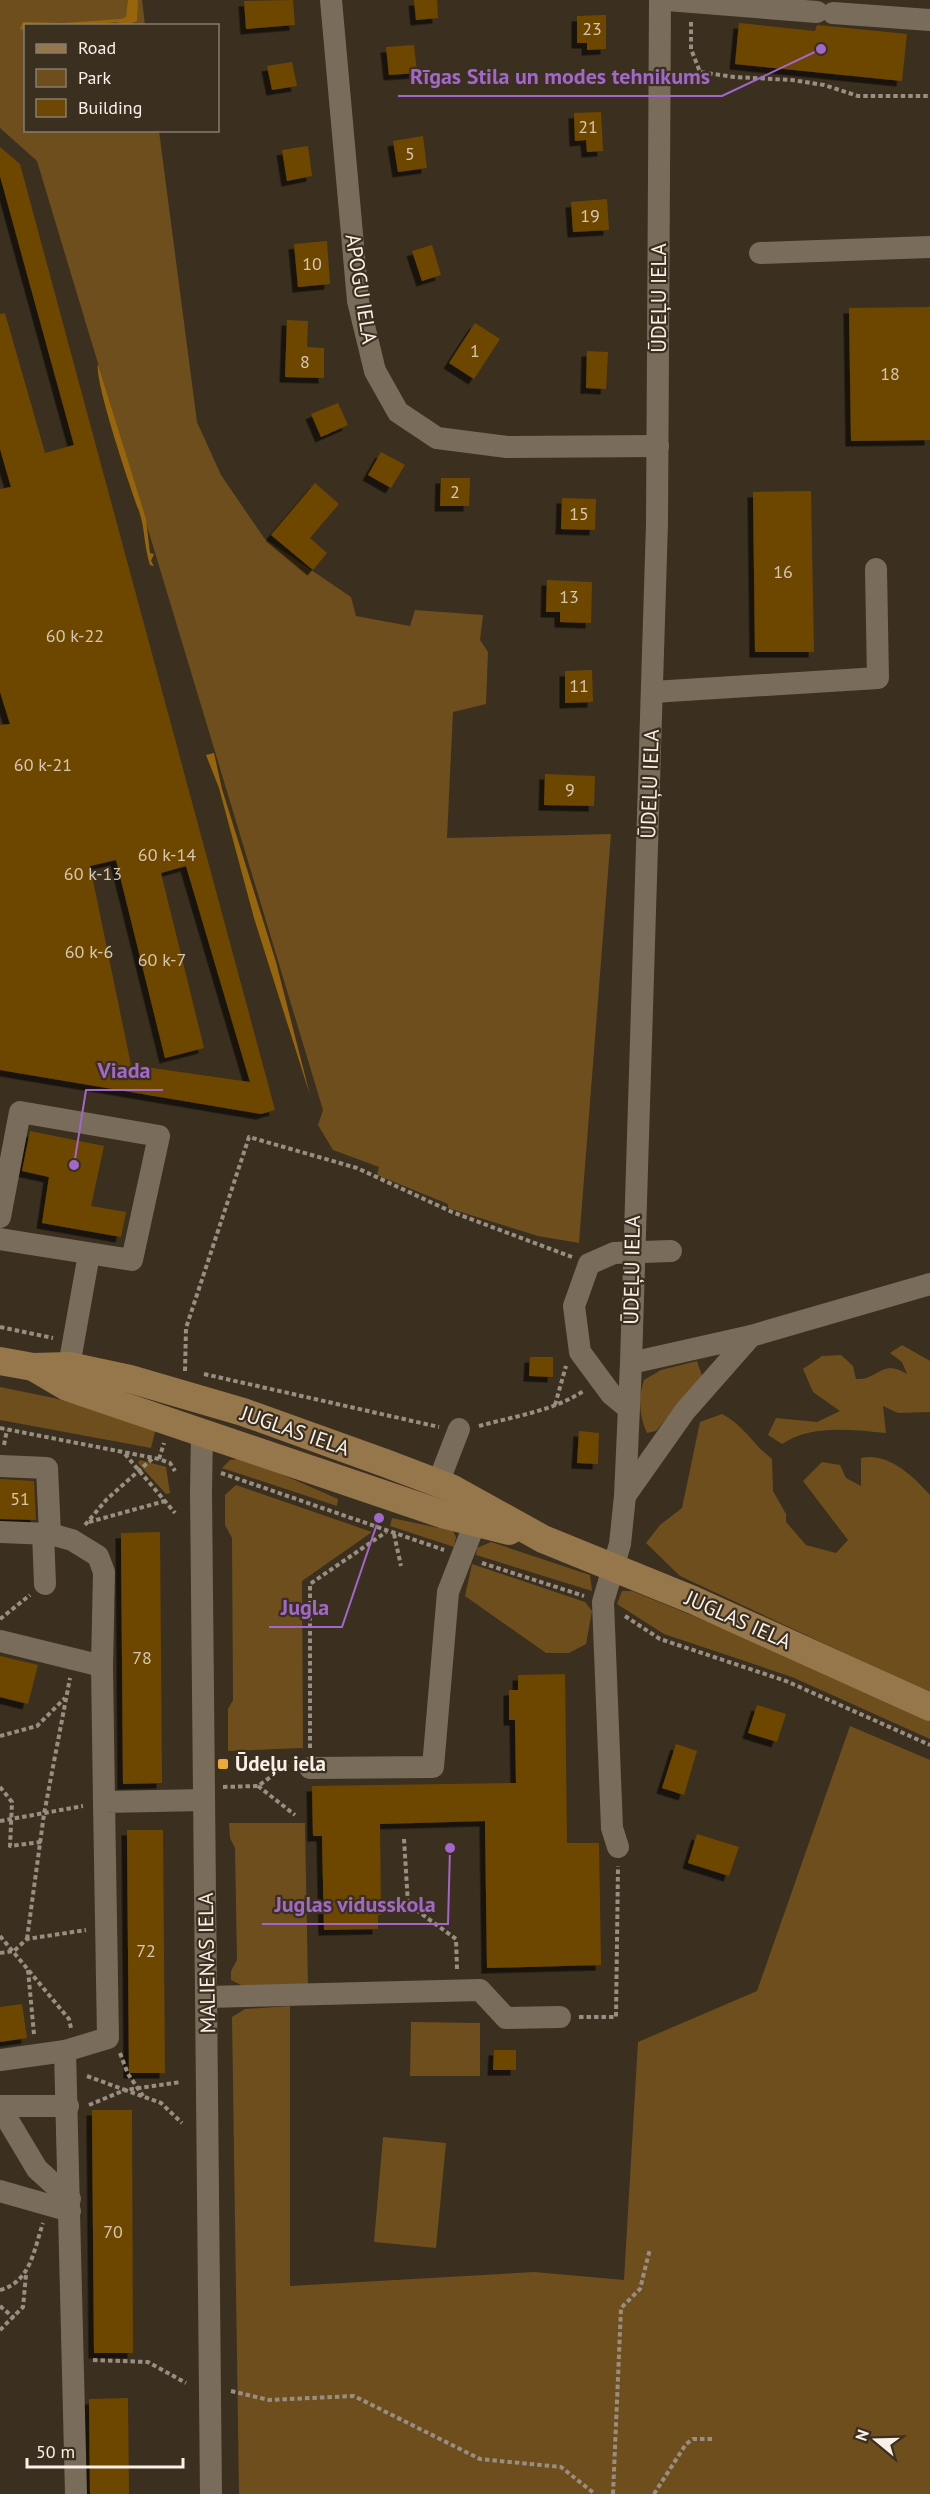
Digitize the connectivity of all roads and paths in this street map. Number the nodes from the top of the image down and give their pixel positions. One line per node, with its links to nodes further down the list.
1 (331, 0): 9 (street, APOGU IELA)
2 (660, 0): 9 (street, ŪDEĻU IELA)
3 (667, 0): 4 (street)
4 (692, 2): 5 (street); 6 (path)
5 (930, 20)
6 (930, 96)
7 (930, 247): 8 (street)
8 (760, 253)
9 (658, 446): 11 (street, ŪDEĻU IELA)
10 (876, 569): 11 (street)
11 (653, 692): 14 (street, ŪDEĻU IELA)
12 (0, 1217): 16 (street)
13 (0, 1239): 16 (street)
14 (632, 1250): 15 (street); 17 (street); 22 (street, ŪDEĻU IELA)
15 (671, 1251)
16 (89, 1254): 23 (street)
17 (589, 1264): 25 (path); 28 (street)
18 (930, 1284): 19 (street)
19 (751, 1336): 22 (street); 39 (street)
20 (0, 1361): 24 (main road, JUGLAS IELA)
21 (566, 1363): 27 (path)
22 (631, 1363): 28 (street, ŪDEĻU IELA)
23 (69, 1366): 24 (main road, JUGLAS IELA); 26 (main road, JUGLAS IELA)
24 (33, 1367): 31 (main road, JUGLAS IELA)
25 (309, 1400)
26 (212, 1402): 31 (main road); 38 (main road, JUGLAS IELA)
27 (555, 1406)
28 (628, 1408): 39 (street, ŪDEĻU IELA)
29 (0, 1428): 32 (path)
30 (459, 1429): 38 (street)
31 (202, 1432): 43 (main road, JUGLAS IELA); 66 (street, MALIENAS IELA)
32 (124, 1453): 33 (path); 35 (path)
33 (153, 1458): 35 (path); 36 (path)
34 (1, 1466): 46 (street)
35 (139, 1471): 40 (path); 42 (path)
36 (175, 1471)
37 (220, 1473): 44 (path)
38 (438, 1483): 48 (main road, JUGLAS IELA)
39 (625, 1496): 52 (street, ŪDEĻU IELA)
40 (165, 1501): 41 (path); 42 (path)
41 (175, 1513)
42 (88, 1522): 49 (path)
43 (475, 1523): 48 (main road, JUGLAS IELA); 50 (street)
44 (387, 1531): 47 (path); 63 (path)
45 (0, 1532): 46 (street)
46 (46, 1533): 49 (street); 53 (street)
47 (394, 1533): 50 (path); 51 (path)
48 (543, 1539): 52 (main road, JUGLAS IELA)
49 (72, 1540): 58 (street)
50 (463, 1557): 54 (path); 63 (street)
51 (401, 1566)
52 (612, 1566): 54 (street, ŪDEĻU IELA); 60 (main road, JUGLAS IELA)
53 (45, 1584): 55 (path)
54 (603, 1602): 62 (path); 74 (street, ŪDEĻU IELA)
55 (0, 1618)
56 (0, 1641): 57 (street)
57 (75, 1659): 58 (street); 59 (path)
58 (102, 1666): 67 (street)
59 (66, 1697): 61 (path); 68 (path)
60 (930, 1707)
61 (0, 1736)
62 (930, 1745)
63 (310, 1763): 64 (path)
64 (258, 1786): 66 (path); 69 (path)
65 (0, 1787): 70 (path)
66 (204, 1794): 67 (street); 82 (street, MALIENAS IELA)
67 (104, 1802): 68 (path); 75 (street)
68 (44, 1814): 70 (path); 73 (path)
69 (296, 1815)
70 (11, 1820): 71 (path); 73 (path)
71 (0, 1821)
72 (404, 1839): 81 (path)
73 (40, 1842): 77 (path)
74 (618, 1847): 83 (path)
75 (107, 1924): 77 (path); 84 (street)
76 (0, 1936): 78 (path)
77 (27, 1939): 78 (path)
78 (14, 1952): 79 (path); 80 (path)
79 (0, 1953)
80 (28, 1969): 85 (path); 86 (path)
81 (458, 1991): 82 (street); 83 (street)
82 (207, 1996): 108 (street, MALIENAS IELA)
83 (560, 2017)
84 (108, 2038): 86 (street); 89 (path)
85 (36, 2055): 86 (street); 87 (street)
86 (69, 2056): 90 (path); 93 (street)
87 (0, 2060)
88 (181, 2082): 89 (path)
89 (137, 2088): 90 (path); 91 (path)
90 (125, 2090): 91 (path); 93 (path)
91 (144, 2097): 94 (path)
92 (0, 2107): 93 (street); 96 (street)
93 (68, 2112): 96 (street)
94 (182, 2123)
95 (0, 2191): 96 (street)
96 (63, 2205): 98 (path); 103 (street)
97 (650, 2249): 110 (path)
98 (27, 2274): 99 (path); 101 (path)
99 (0, 2290)
100 (0, 2306): 101 (path)
101 (14, 2318): 102 (path)
102 (0, 2330)
103 (73, 2360): 104 (path); 107 (street)
104 (186, 2383)
105 (231, 2391): 109 (path)
106 (713, 2439): 111 (path)
107 (76, 2494)
108 (211, 2494)
109 (595, 2494)
110 (613, 2494)
111 (654, 2494)

